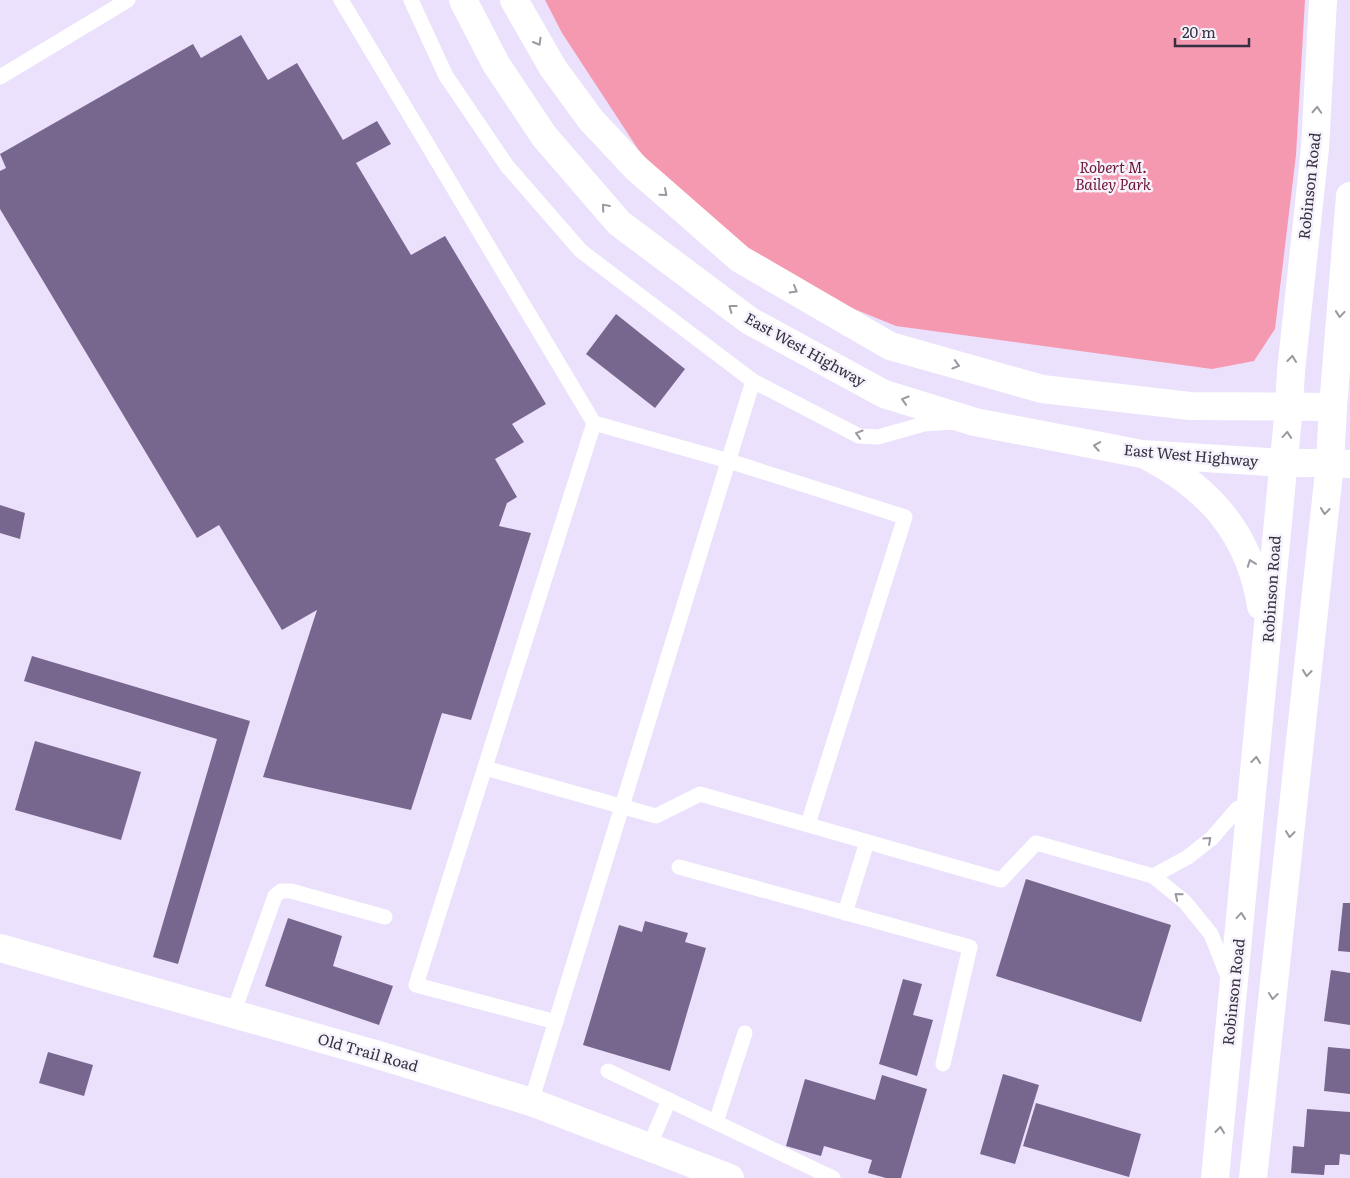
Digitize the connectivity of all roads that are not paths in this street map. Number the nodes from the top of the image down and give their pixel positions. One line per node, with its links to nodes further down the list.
1 (128, 0): 7 (lane)
2 (341, 0): 13 (lane)
3 (411, 0): 9 (lane)
4 (463, 0): 12 (main road, East West Highway, one-way to 4)
5 (514, 0): 10 (main road, one-way to 10)
6 (1323, 0): 10 (main road, Robinson Road, one-way to 6)
7 (0, 77)
8 (1350, 196): 11 (main road, one-way to 11)
9 (753, 381): 12 (lane, one-way to 9); 15 (lane)
10 (1289, 407): 11 (main road); 16 (main road, Robinson Road, one-way to 10)
11 (1341, 409): 17 (main road)
12 (975, 422): 14 (main road, East West Highway, one-way to 12)
13 (594, 424): 15 (lane); 19 (lane)
14 (1142, 454): 16 (main road, East West Highway); 18 (main road, one-way to 14)
15 (729, 461): 20 (lane); 22 (lane)
16 (1285, 464): 17 (main road, East West Highway); 18 (main road, Robinson Road)
17 (1340, 464): 42 (main road, one-way to 42)
18 (1266, 662): 21 (main road, Robinson Road, one-way to 18)
19 (485, 768): 20 (lane); 31 (lane)
20 (622, 807): 22 (lane); 31 (lane)
21 (1251, 809): 25 (lane, one-way to 21); 29 (main road, Robinson Road, one-way to 21)
22 (808, 824): 23 (lane)
23 (868, 842): 25 (lane); 26 (lane)
24 (679, 867): 26 (lane)
25 (1153, 876): 29 (lane, one-way to 25)
26 (845, 913): 33 (lane)
27 (385, 917): 30 (lane)
28 (0, 948): 30 (main road, Old Trail Road)
29 (1236, 974): 41 (main road, Robinson Road, one-way to 29)
30 (233, 1014): 36 (main road, Old Trail Road)
31 (556, 1022): 36 (lane)
32 (745, 1033): 37 (lane)
33 (943, 1064)
34 (608, 1071): 35 (lane)
35 (669, 1100): 37 (lane); 38 (lane)
36 (532, 1102): 38 (main road, Old Trail Road)
37 (716, 1122): 40 (lane)
38 (649, 1147): 39 (main road, Old Trail Road)
39 (730, 1178)
40 (833, 1178)
41 (1215, 1178)
42 (1253, 1178)

